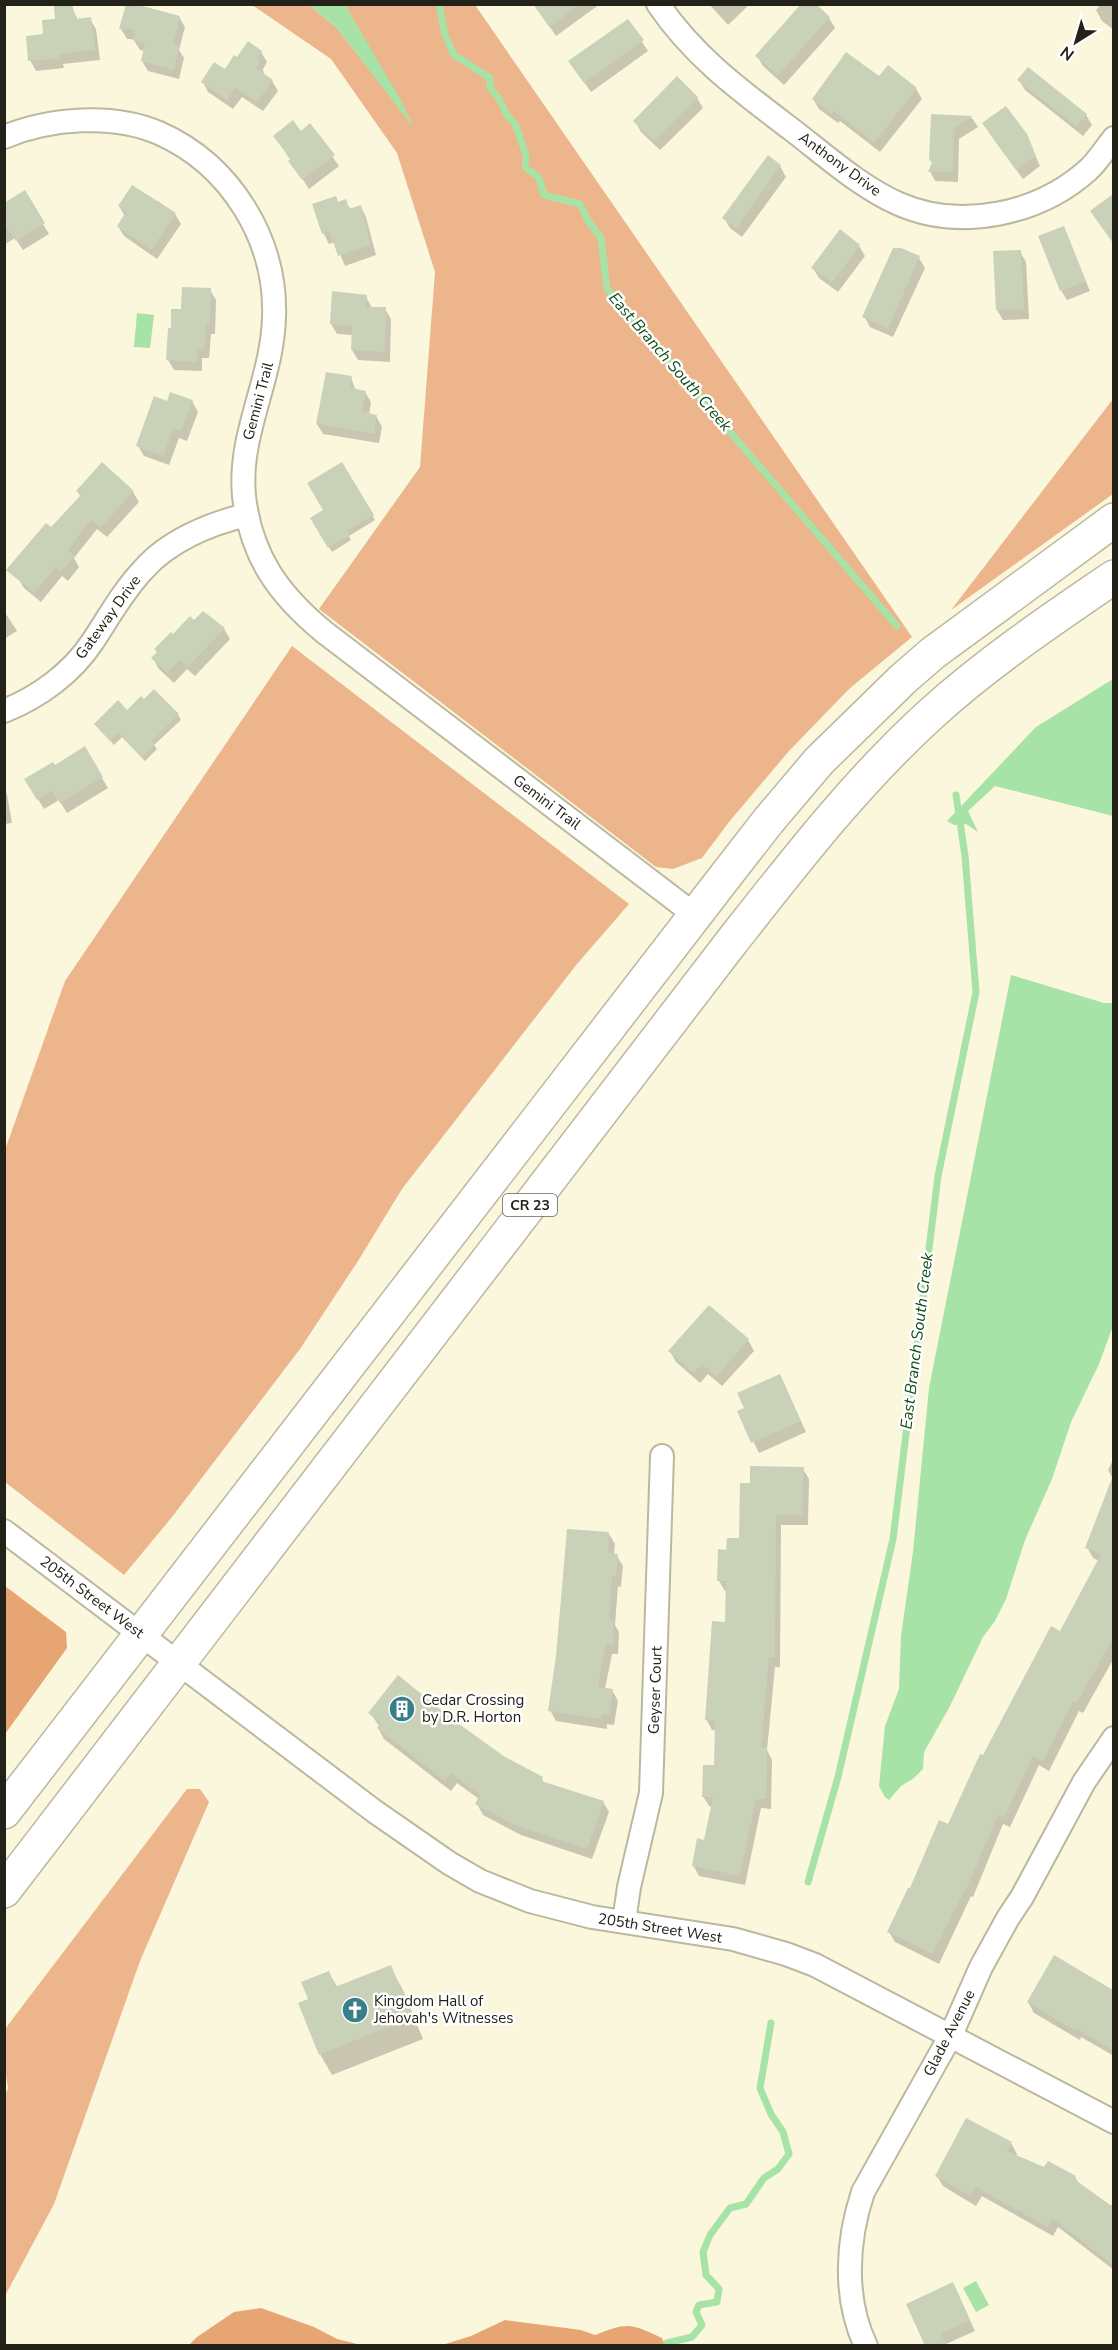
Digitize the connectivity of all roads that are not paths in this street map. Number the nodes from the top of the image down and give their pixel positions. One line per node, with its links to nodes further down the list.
1 (658, 4): 3 (street, Anthony Drive)
2 (4, 137): 4 (street, Gemini Trail)
3 (1113, 138)
4 (247, 515): 7 (street, Gateway Drive); 8 (street, Gemini Trail)
5 (1113, 520): 8 (main road, CR 23)
6 (1113, 577): 12 (main road, CR 23)
7 (4, 711)
8 (695, 915): 11 (main road, CR 23)
9 (662, 1456): 16 (street, Geyser Court)
10 (4, 1531): 11 (street, 205th Street West)
11 (141, 1633): 12 (street, 205th Street West); 14 (main road, CR 23)
12 (180, 1662): 15 (main road, CR 23); 16 (street, 205th Street West)
13 (1113, 1738): 17 (street, Glade Avenue)
14 (4, 1812)
15 (4, 1891)
16 (624, 1922): 17 (street, 205th Street West)
17 (951, 2035): 18 (street, 205th Street West); 19 (street, Glade Avenue)
18 (1113, 2122)
19 (866, 2346)

